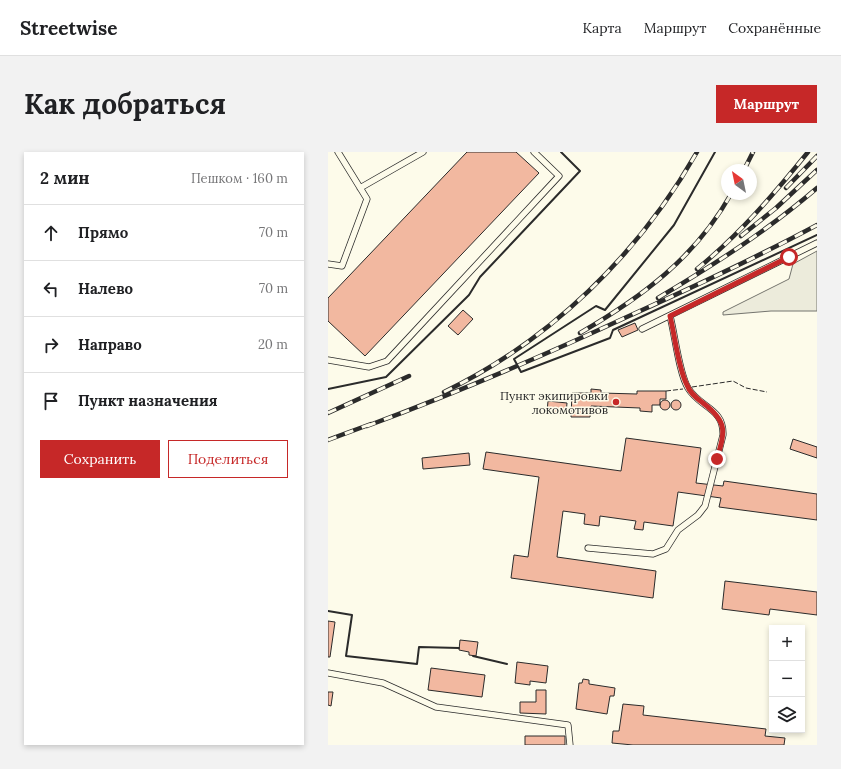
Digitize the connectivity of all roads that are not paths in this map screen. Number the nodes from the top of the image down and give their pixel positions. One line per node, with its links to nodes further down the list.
1 (338, 152): 4 (lane)
2 (423, 152): 4 (lane)
3 (534, 152): 9 (lane)
4 (360, 188): 6 (lane)
5 (817, 243): 7 (lane)
6 (328, 264)
7 (670, 316): 8 (lane); 10 (lane)
8 (642, 329)
9 (328, 360)
10 (588, 548)
11 (328, 673): 12 (lane)
12 (570, 745)

